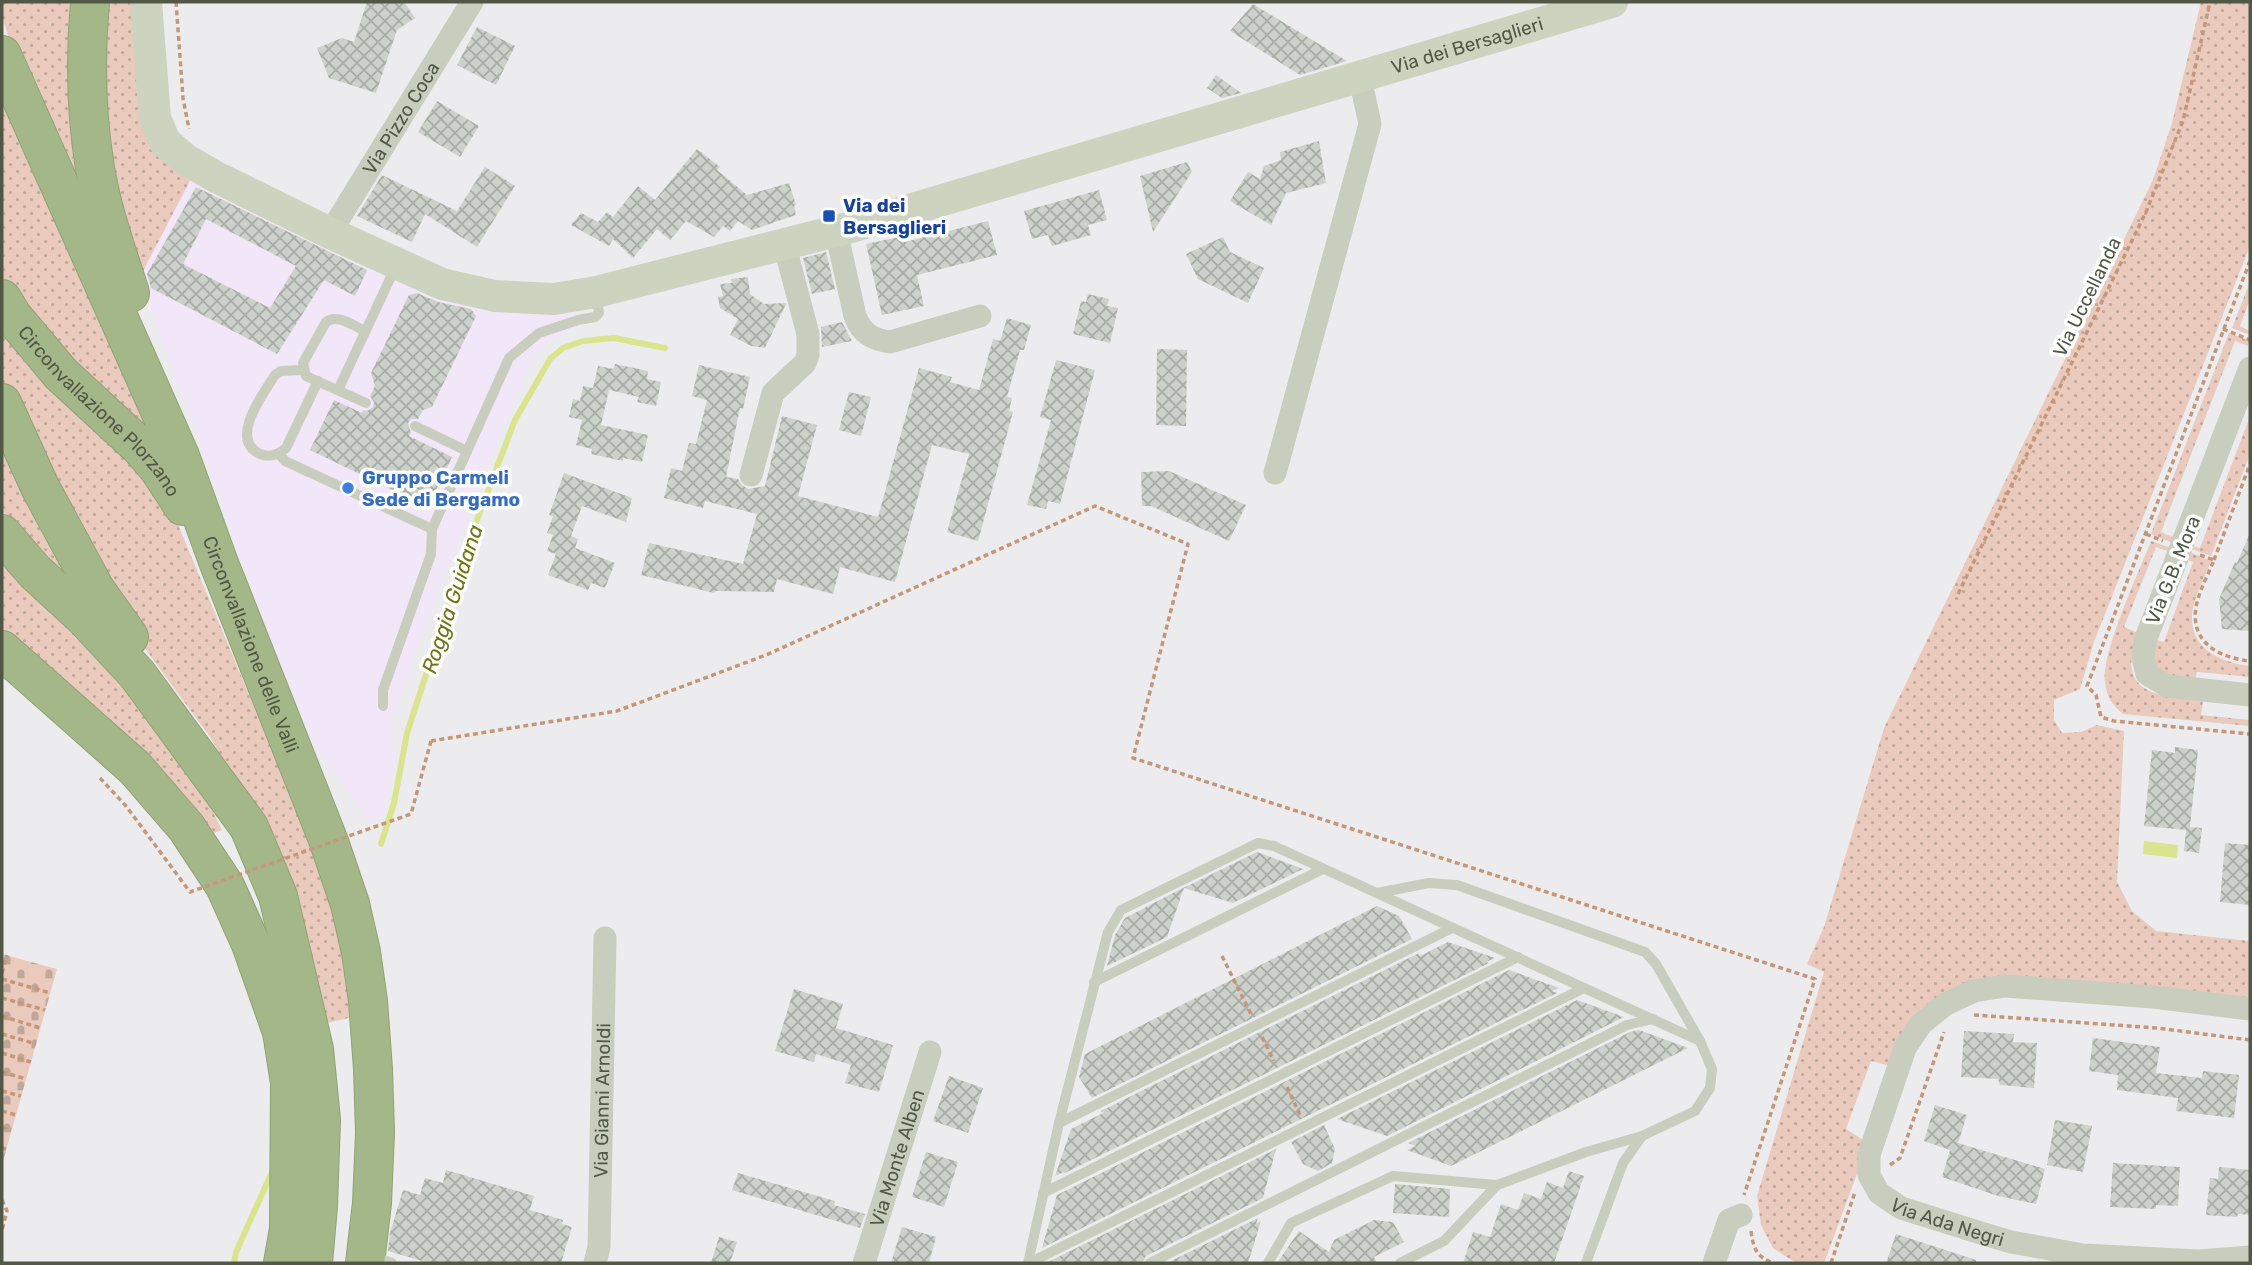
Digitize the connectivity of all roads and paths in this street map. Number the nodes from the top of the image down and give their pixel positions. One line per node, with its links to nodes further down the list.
1 (90, 2): 31 (highway)
2 (146, 2): 11 (street, Via dei Bersaglieri)
3 (161, 2): 11 (street, Via dei Bersaglieri)
4 (176, 2): 10 (path)
5 (472, 2): 13 (street, Via Pizzo Coca)
6 (1612, 2): 9 (street, Via dei Bersaglieri)
7 (2210, 2): 41 (path, Via Uccellanda)
8 (2, 55): 31 (highway, Circonvallazione delle Valli)
9 (1360, 78): 12 (street, Via dei Bersaglieri); 33 (street)
10 (190, 130)
11 (216, 177): 13 (street, Via dei Bersaglieri)
12 (836, 231): 14 (street, Via dei Bersaglieri); 18 (street)
13 (330, 233): 15 (street, Via dei Bersaglieri)
14 (783, 243): 16 (street, Via dei Bersaglieri); 34 (street)
15 (396, 265): 16 (street, Via dei Bersaglieri); 20 (lane)
16 (596, 292): 29 (lane)
17 (2, 299): 40 (highway, Circonvallazione Plorzano)
18 (980, 316)
19 (2223, 329): 21 (path)
20 (365, 331): 23 (lane); 25 (lane)
21 (2250, 340)
22 (2250, 368): 38 (street, Via G.B. Mora)
23 (303, 370): 24 (lane); 30 (lane)
24 (318, 381): 25 (lane); 30 (lane)
25 (338, 390): 27 (lane)
26 (2, 403): 48 (highway)
27 (366, 403)
28 (415, 426): 29 (lane)
29 (467, 451): 35 (lane)
30 (279, 454): 35 (lane)
31 (180, 456): 40 (highway, Circonvallazione delle Valli)
32 (2250, 464): 39 (path)
33 (1275, 472)
34 (751, 475)
35 (432, 529): 46 (lane)
36 (2, 534): 48 (highway)
37 (2146, 534): 38 (path)
38 (2182, 548): 39 (path); 45 (street, Via G.B. Mora)
39 (2214, 560): 43 (path)
40 (218, 561): 97 (highway, Circonvallazione delle Valli)
41 (1958, 593)
42 (2, 650): 88 (highway)
43 (2250, 661)
44 (2, 671): 88 (highway)
45 (2250, 695)
46 (383, 706)
47 (100, 778): 94 (path, bridge)
48 (249, 827): 99 (highway)
49 (1323, 869): 50 (lane); 58 (lane); 58 (lane)
50 (1376, 893): 51 (lane); 72 (lane)
51 (1452, 928): 55 (lane); 67 (lane)
52 (605, 938): 100 (street, Via Gianni Arnoldi)
53 (1222, 956): 67 (path)
54 (5, 957): 56 (path)
55 (1518, 957): 59 (lane); 78 (lane)
56 (2, 973)
57 (2, 978): 60 (path)
58 (1094, 982): 84 (lane)
59 (1584, 988): 66 (lane); 85 (lane)
60 (50, 993)
61 (2, 998): 63 (path)
62 (2250, 1009): 90 (street)
63 (45, 1010)
64 (1972, 1015): 71 (path)
65 (2, 1016): 69 (path)
66 (1653, 1019): 72 (lane); 103 (lane)
67 (1256, 1025): 78 (path); 84 (lane)
68 (1947, 1026): 90 (path)
69 (40, 1028)
70 (2, 1034): 73 (path)
71 (2250, 1040)
72 (1700, 1041): 89 (lane)
73 (36, 1044)
74 (930, 1052): 101 (street, Via Monte Alben)
75 (2, 1053): 76 (path)
76 (31, 1062)
77 (2, 1072): 79 (path)
78 (1281, 1075): 85 (path); 92 (lane)
79 (26, 1079)
80 (2, 1091): 81 (path)
81 (21, 1096)
82 (2, 1111): 83 (path)
83 (16, 1115)
84 (1059, 1123): 92 (lane)
85 (1306, 1126): 102 (lane)
86 (2, 1127): 87 (path)
87 (11, 1130)
88 (289, 1133): 98 (highway)
89 (1642, 1136): 91 (lane); 106 (lane)
90 (1869, 1175): 96 (street, Via Ada Negri); 109 (path)
91 (1497, 1185): 104 (lane); 105 (lane)
92 (1044, 1193): 102 (lane)
93 (2, 1200): 95 (path)
94 (1741, 1215): 107 (street); 108 (path)
95 (2, 1230)
96 (2250, 1256)
97 (374, 1260)
98 (283, 1263)
99 (313, 1263)
100 (595, 1263)
101 (864, 1263)
102 (1028, 1263)
103 (1150, 1263)
104 (1268, 1263)
105 (1400, 1263)
106 (1586, 1263)
107 (1714, 1263)
108 (1774, 1263)
109 (1831, 1263)

